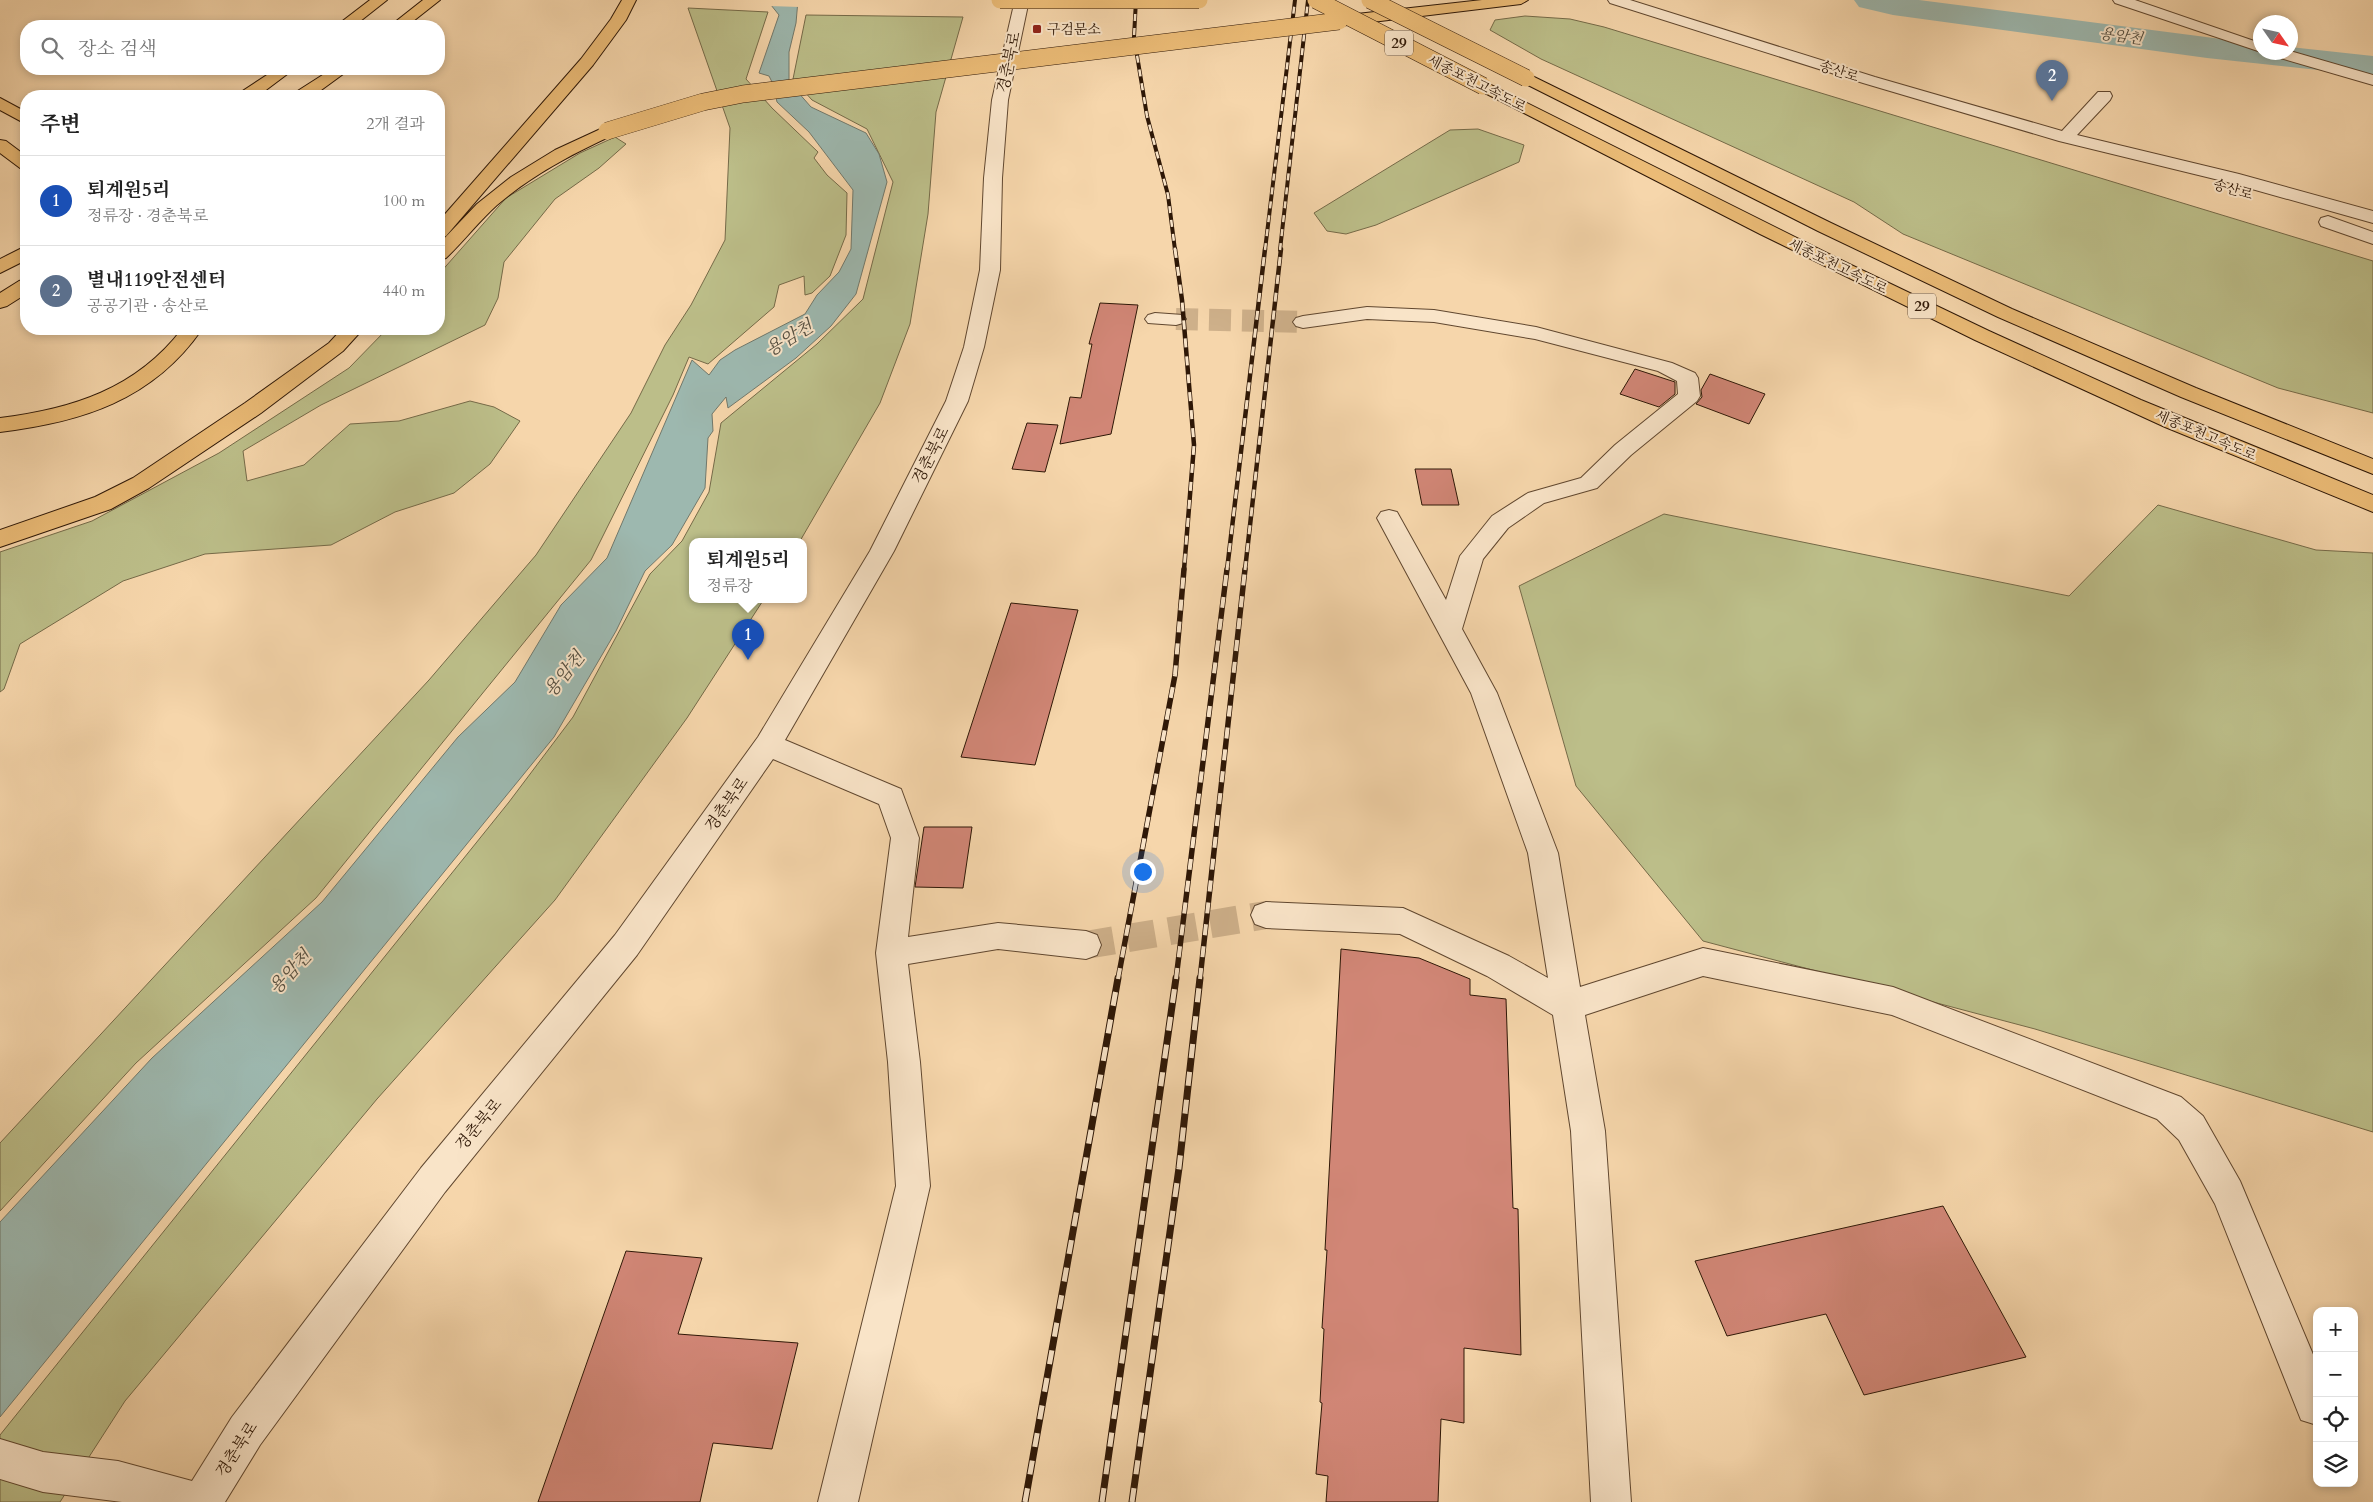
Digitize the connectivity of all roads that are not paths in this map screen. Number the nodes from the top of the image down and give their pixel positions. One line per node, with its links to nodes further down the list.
1 (380, 0): 14 (highway)
2 (433, 0): 16 (highway)
3 (629, 0): 40 (highway)
4 (1000, 0): 6 (highway, bridge)
5 (1022, 0): 65 (street, 경춘북로)
6 (1199, 0)
7 (1316, 0): 60 (highway, 세종포천고속도로 / 29, bridge)
8 (1370, 0): 59 (highway, 세종포천고속도로 / 29, bridge)
9 (1521, 0): 43 (highway, bridge)
10 (1615, 0): 34 (street, 송산로)
11 (2120, 0): 19 (street)
12 (2159, 0): 17 (street)
13 (395, 5): 15 (highway)
14 (352, 20)
15 (375, 20)
16 (406, 20)
17 (2253, 32)
18 (2298, 45): 21 (street)
19 (2253, 46)
20 (2298, 58): 26 (street)
21 (2373, 67)
22 (277, 75): 27 (highway)
23 (302, 75): 28 (highway)
24 (334, 75): 29 (highway)
25 (336, 75): 30 (highway)
26 (2373, 80)
27 (256, 90)
28 (282, 90)
29 (311, 90)
30 (317, 90)
31 (2104, 96): 34 (street)
32 (0, 104): 33 (highway)
33 (20, 116)
34 (2065, 137): 37 (street, 송산로)
35 (0, 145): 36 (highway)
36 (20, 160)
37 (2229, 182): 38 (street); 39 (street, 송산로); 41 (street, 송산로); 42 (street)
38 (2373, 213)
39 (2373, 217)
40 (445, 225)
41 (2373, 230)
42 (2373, 238)
43 (445, 248)
44 (20, 255): 45 (highway)
45 (0, 266)
46 (20, 272): 47 (highway)
47 (0, 282)
48 (20, 290): 49 (highway)
49 (0, 302)
50 (1155, 318): 51 (street)
51 (1176, 319)
52 (1303, 322): 64 (street)
53 (189, 335): 58 (highway)
54 (347, 335): 56 (highway)
55 (350, 335): 56 (highway)
56 (336, 347): 57 (highway)
57 (253, 408): 62 (highway); 63 (highway)
58 (0, 425)
59 (2373, 467)
60 (2373, 504)
61 (1390, 518): 64 (street)
62 (0, 520)
63 (0, 539)
64 (1449, 629): 69 (street)
65 (768, 745): 68 (street); 73 (street, 경춘북로)
66 (1266, 915): 69 (street)
67 (1086, 945): 68 (street)
68 (891, 953): 74 (street)
69 (1567, 1006): 70 (street); 75 (street)
70 (2313, 1401)
71 (0, 1459): 72 (street)
72 (195, 1502)
73 (202, 1502)
74 (838, 1502)
75 (1611, 1502)

